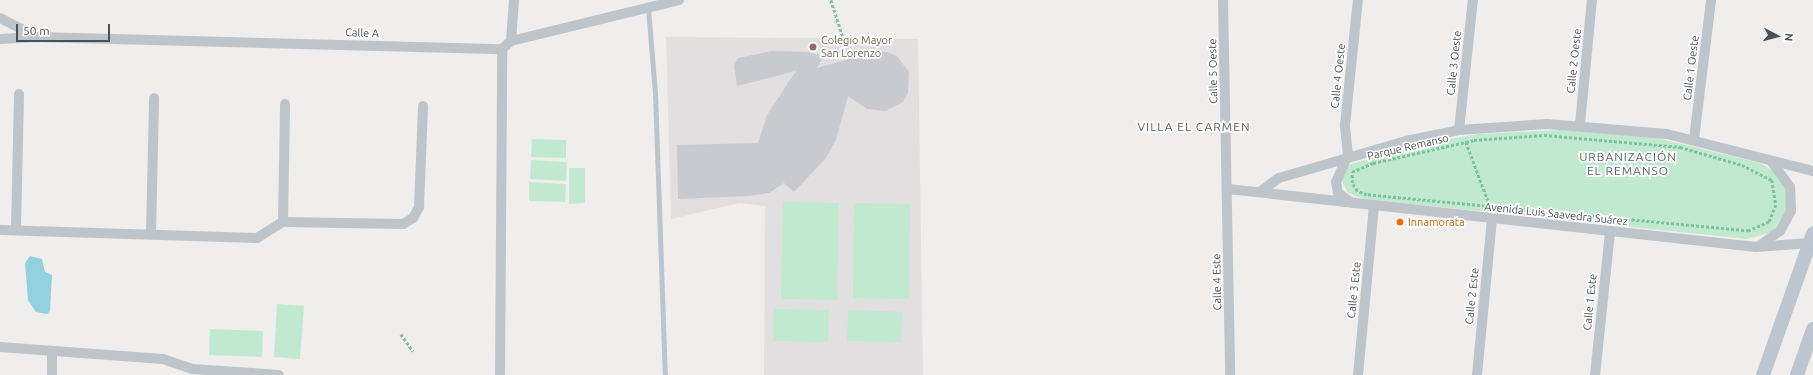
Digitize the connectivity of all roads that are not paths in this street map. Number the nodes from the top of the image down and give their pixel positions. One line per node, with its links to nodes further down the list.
1 (514, 0): 12 (street)
2 (678, 0): 8 (street)
3 (1223, 0): 24 (street, Calle 5 Oeste)
4 (1358, 0): 21 (street, Calle 4 Oeste)
5 (1473, 0): 19 (street, Calle 3 Oeste)
6 (1592, 0): 18 (street, Calle 2 Oeste)
7 (1711, 0): 20 (street, Calle 1 Oeste)
8 (648, 8): 12 (street); 43 (lane)
9 (0, 18): 10 (street)
10 (37, 37): 11 (street, Calle A); 13 (street, Calle A)
11 (0, 39)
12 (511, 42): 13 (street)
13 (502, 49): 42 (street)
14 (19, 94): 30 (street)
15 (154, 98): 33 (street)
16 (285, 104): 29 (street)
17 (423, 106): 29 (street)
18 (1580, 124): 19 (street); 20 (street)
19 (1459, 130): 21 (street)
20 (1694, 139): 22 (street)
21 (1348, 155): 25 (street); 26 (street, Avenida Luis Saavedra Suárez)
22 (1772, 162): 23 (street); 35 (street)
23 (1813, 171)
24 (1228, 189): 25 (street, Avenida Luis Saavedra Suárez); 44 (street, Calle 4 Este)
25 (1261, 191): 26 (street, Avenida Luis Saavedra Suárez)
26 (1354, 204): 27 (street, Avenida Luis Saavedra Suárez)
27 (1374, 207): 28 (street, Avenida Luis Saavedra Suárez); 45 (street, Calle 3 Este)
28 (1492, 219): 32 (street, Avenida Luis Saavedra Suárez); 46 (street, Calle 2 Este)
29 (283, 222): 33 (street)
30 (16, 228): 31 (street); 33 (street)
31 (0, 230)
32 (1610, 232): 35 (street, Avenida Luis Saavedra Suárez); 47 (street, Calle 1 Este)
33 (151, 234)
34 (1812, 240): 35 (street, Avenida Luis Saavedra Suárez); 48 (street)
35 (1756, 248)
36 (1813, 329): 49 (street)
37 (0, 347): 38 (street)
38 (52, 352): 39 (street); 40 (street)
39 (192, 372): 41 (street)
40 (52, 375)
41 (279, 375)
42 (500, 375)
43 (665, 375)
44 (1230, 375)
45 (1358, 375)
46 (1477, 375)
47 (1595, 375)
48 (1763, 375)
49 (1797, 375)

